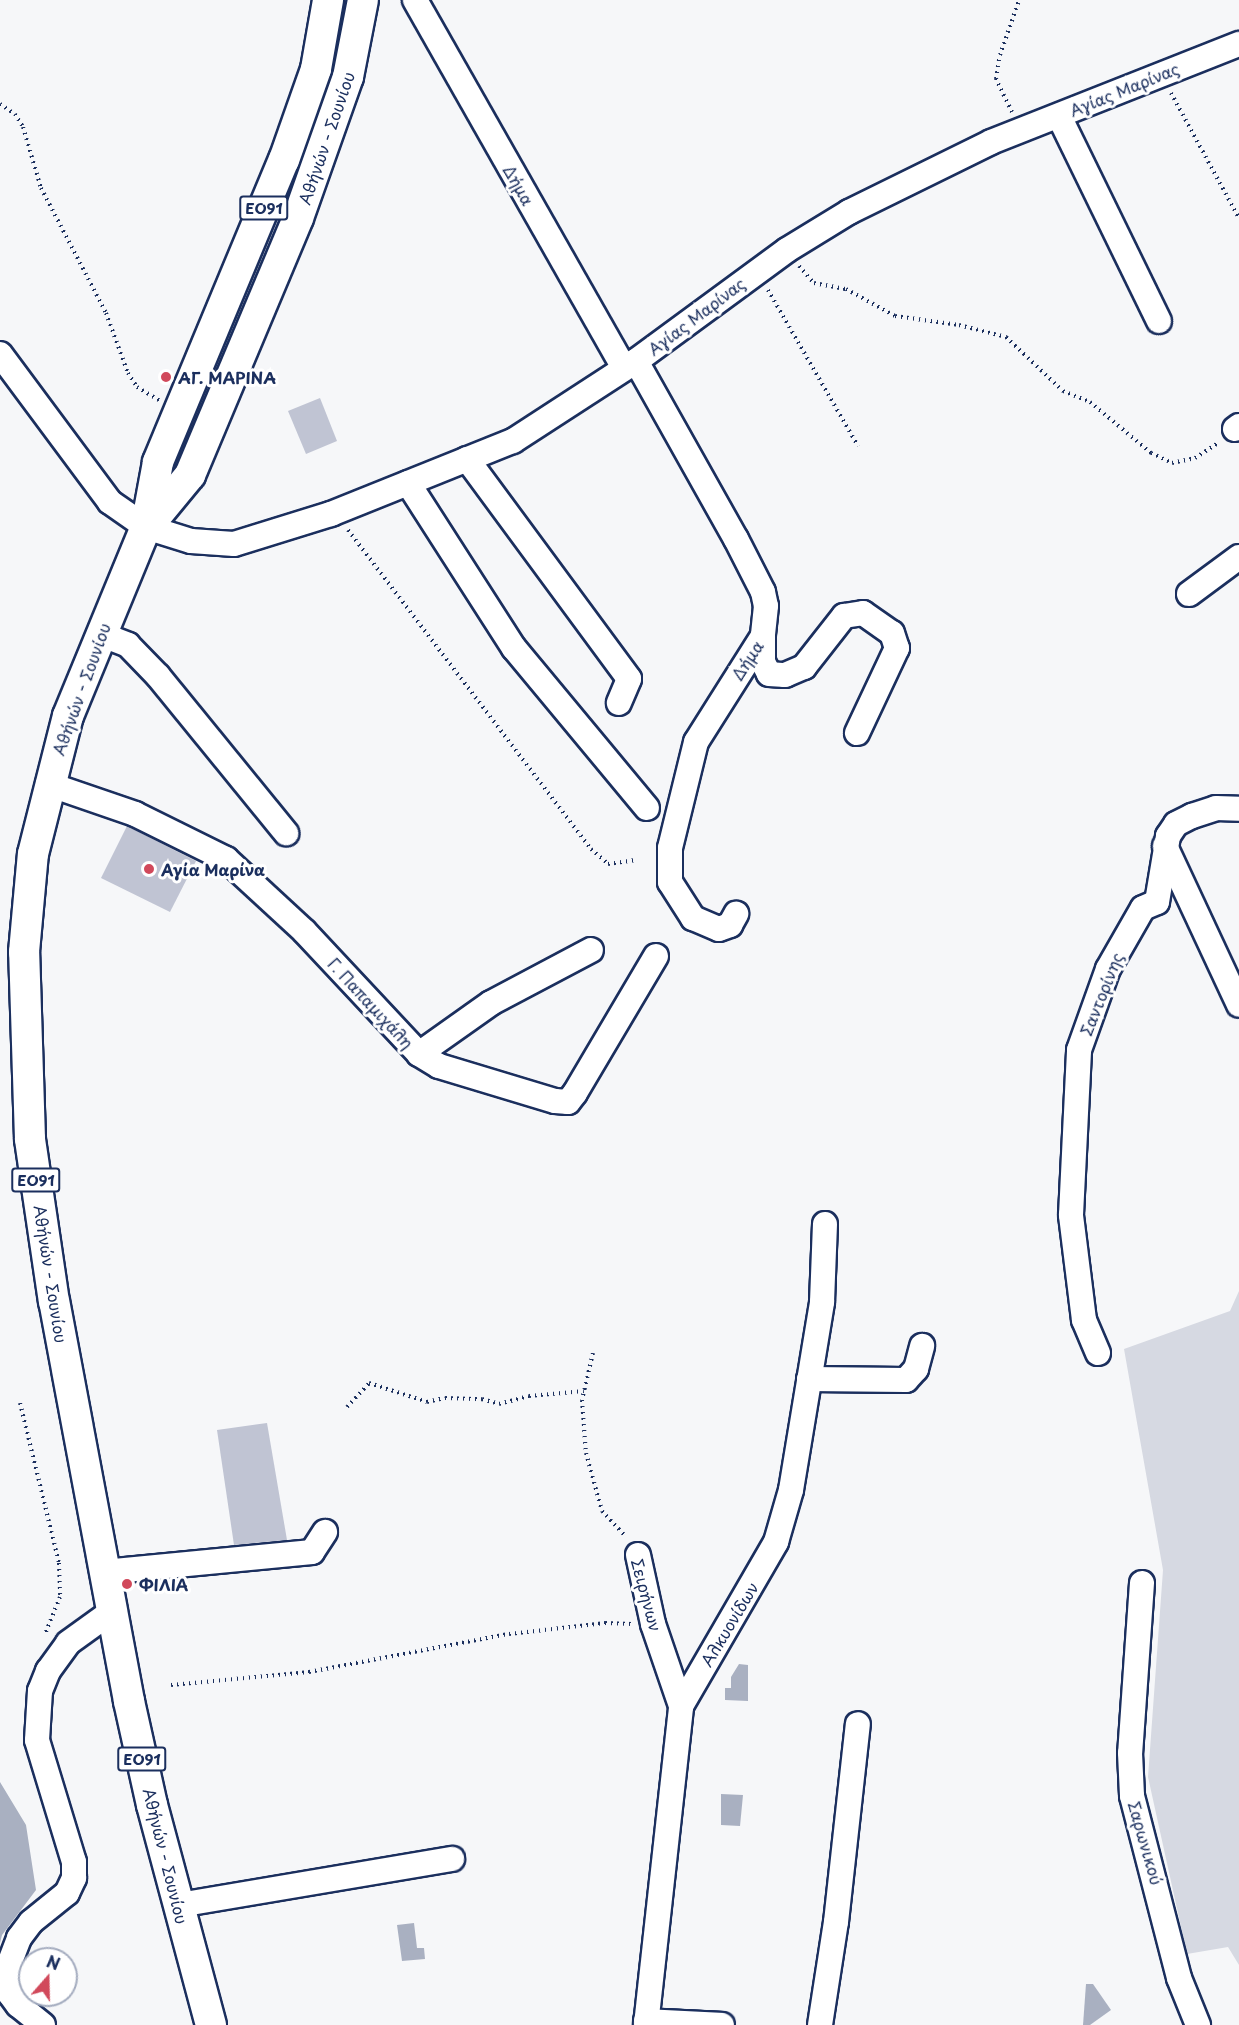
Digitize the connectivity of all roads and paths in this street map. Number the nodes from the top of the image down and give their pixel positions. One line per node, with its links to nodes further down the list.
1 (328, 0): 18 (main road, Αθήνών - Σουνίου / ΕΟ91)
2 (363, 0): 8 (main road, Αθήνών - Σουνίου / ΕΟ91)
3 (381, 0): 8 (main road)
4 (415, 0): 17 (street, Δήμα)
5 (1019, 0): 11 (path)
6 (1239, 44): 7 (street, Αγίας Μαρίνας)
7 (1161, 74): 10 (street, Αγίας Μαρίνας); 12 (path)
8 (348, 76): 24 (main road, Αθήνών - Σουνίου / ΕΟ91)
9 (0, 104): 18 (path)
10 (1059, 116): 11 (street, Αγίας Μαρίνας); 15 (street)
11 (1021, 130): 13 (street, Αγίας Μαρίνας)
12 (1239, 218)
13 (787, 250): 14 (street, Αγίας Μαρίνας); 19 (path)
14 (758, 271): 17 (street, Αγίας Μαρίνας); 20 (path)
15 (1159, 321)
16 (0, 354): 24 (street, Αγίας Μαρίνας)
17 (630, 365): 21 (street, Αγίας Μαρίνας); 28 (street, Δήμα)
18 (180, 409): 24 (main road, Αθήνών - Σουνίου / ΕΟ91)
19 (1237, 427)
20 (858, 446)
21 (467, 459): 22 (street, Αγίας Μαρίνας); 29 (street)
22 (408, 483): 23 (street, Αγίας Μαρίνας); 32 (street)
23 (331, 514): 24 (street, Αγίας Μαρίνας); 36 (path)
24 (146, 527): 27 (main road, Αθήνών - Σουνίου / ΕΟ91)
25 (1239, 557): 26 (street)
26 (1189, 594)
27 (100, 634): 31 (main road, Αθήνών - Σουνίου / ΕΟ91); 34 (street)
28 (763, 636): 30 (street); 37 (street, Δήμα)
29 (619, 703)
30 (857, 733)
31 (48, 784): 41 (street, Γ. Παπαμιχάλη); 52 (main road, Αθήνών - Σουνίου / ΕΟ91)
32 (646, 808)
33 (1239, 809): 35 (street, Σαντορίνης)
34 (286, 833)
35 (1165, 846): 40 (street); 45 (street, Σαντορίνης)
36 (636, 860)
37 (736, 914)
38 (591, 950): 41 (street)
39 (656, 956): 41 (street, Γ. Παπαμιχάλη)
40 (1239, 1005)
41 (419, 1054)
42 (825, 1224): 46 (street, Αλκυονίδων)
43 (922, 1346): 46 (street)
44 (593, 1353): 47 (path, Σειρήνων)
45 (1098, 1353)
46 (809, 1379): 58 (street, Αλκυονίδων)
47 (584, 1391): 49 (path); 51 (path, Σειρήνων)
48 (20, 1403): 56 (path)
49 (347, 1407)
50 (325, 1532): 52 (street)
51 (638, 1555): 55 (street, Σειρήνων)
52 (104, 1572): 54 (main road, Αθήνών - Σουνίου / ΕΟ91)
53 (1142, 1583): 67 (street, Σαρωνικού)
54 (111, 1612): 56 (street); 61 (main road, Αθήνών - Σουνίου / ΕΟ91)
55 (654, 1624): 57 (path); 58 (street, Σειρήνων)
56 (58, 1655): 63 (street)
57 (171, 1685)
58 (681, 1706): 62 (street, Αλκυονίδων)
59 (858, 1724): 66 (street)
60 (452, 1860): 61 (street)
61 (179, 1905): 64 (main road, Αθήνών - Σουνίου / ΕΟ91)
62 (646, 2023): 65 (street)
63 (43, 2025)
64 (211, 2025)
65 (722, 2025)
66 (820, 2025)
67 (1198, 2025)

